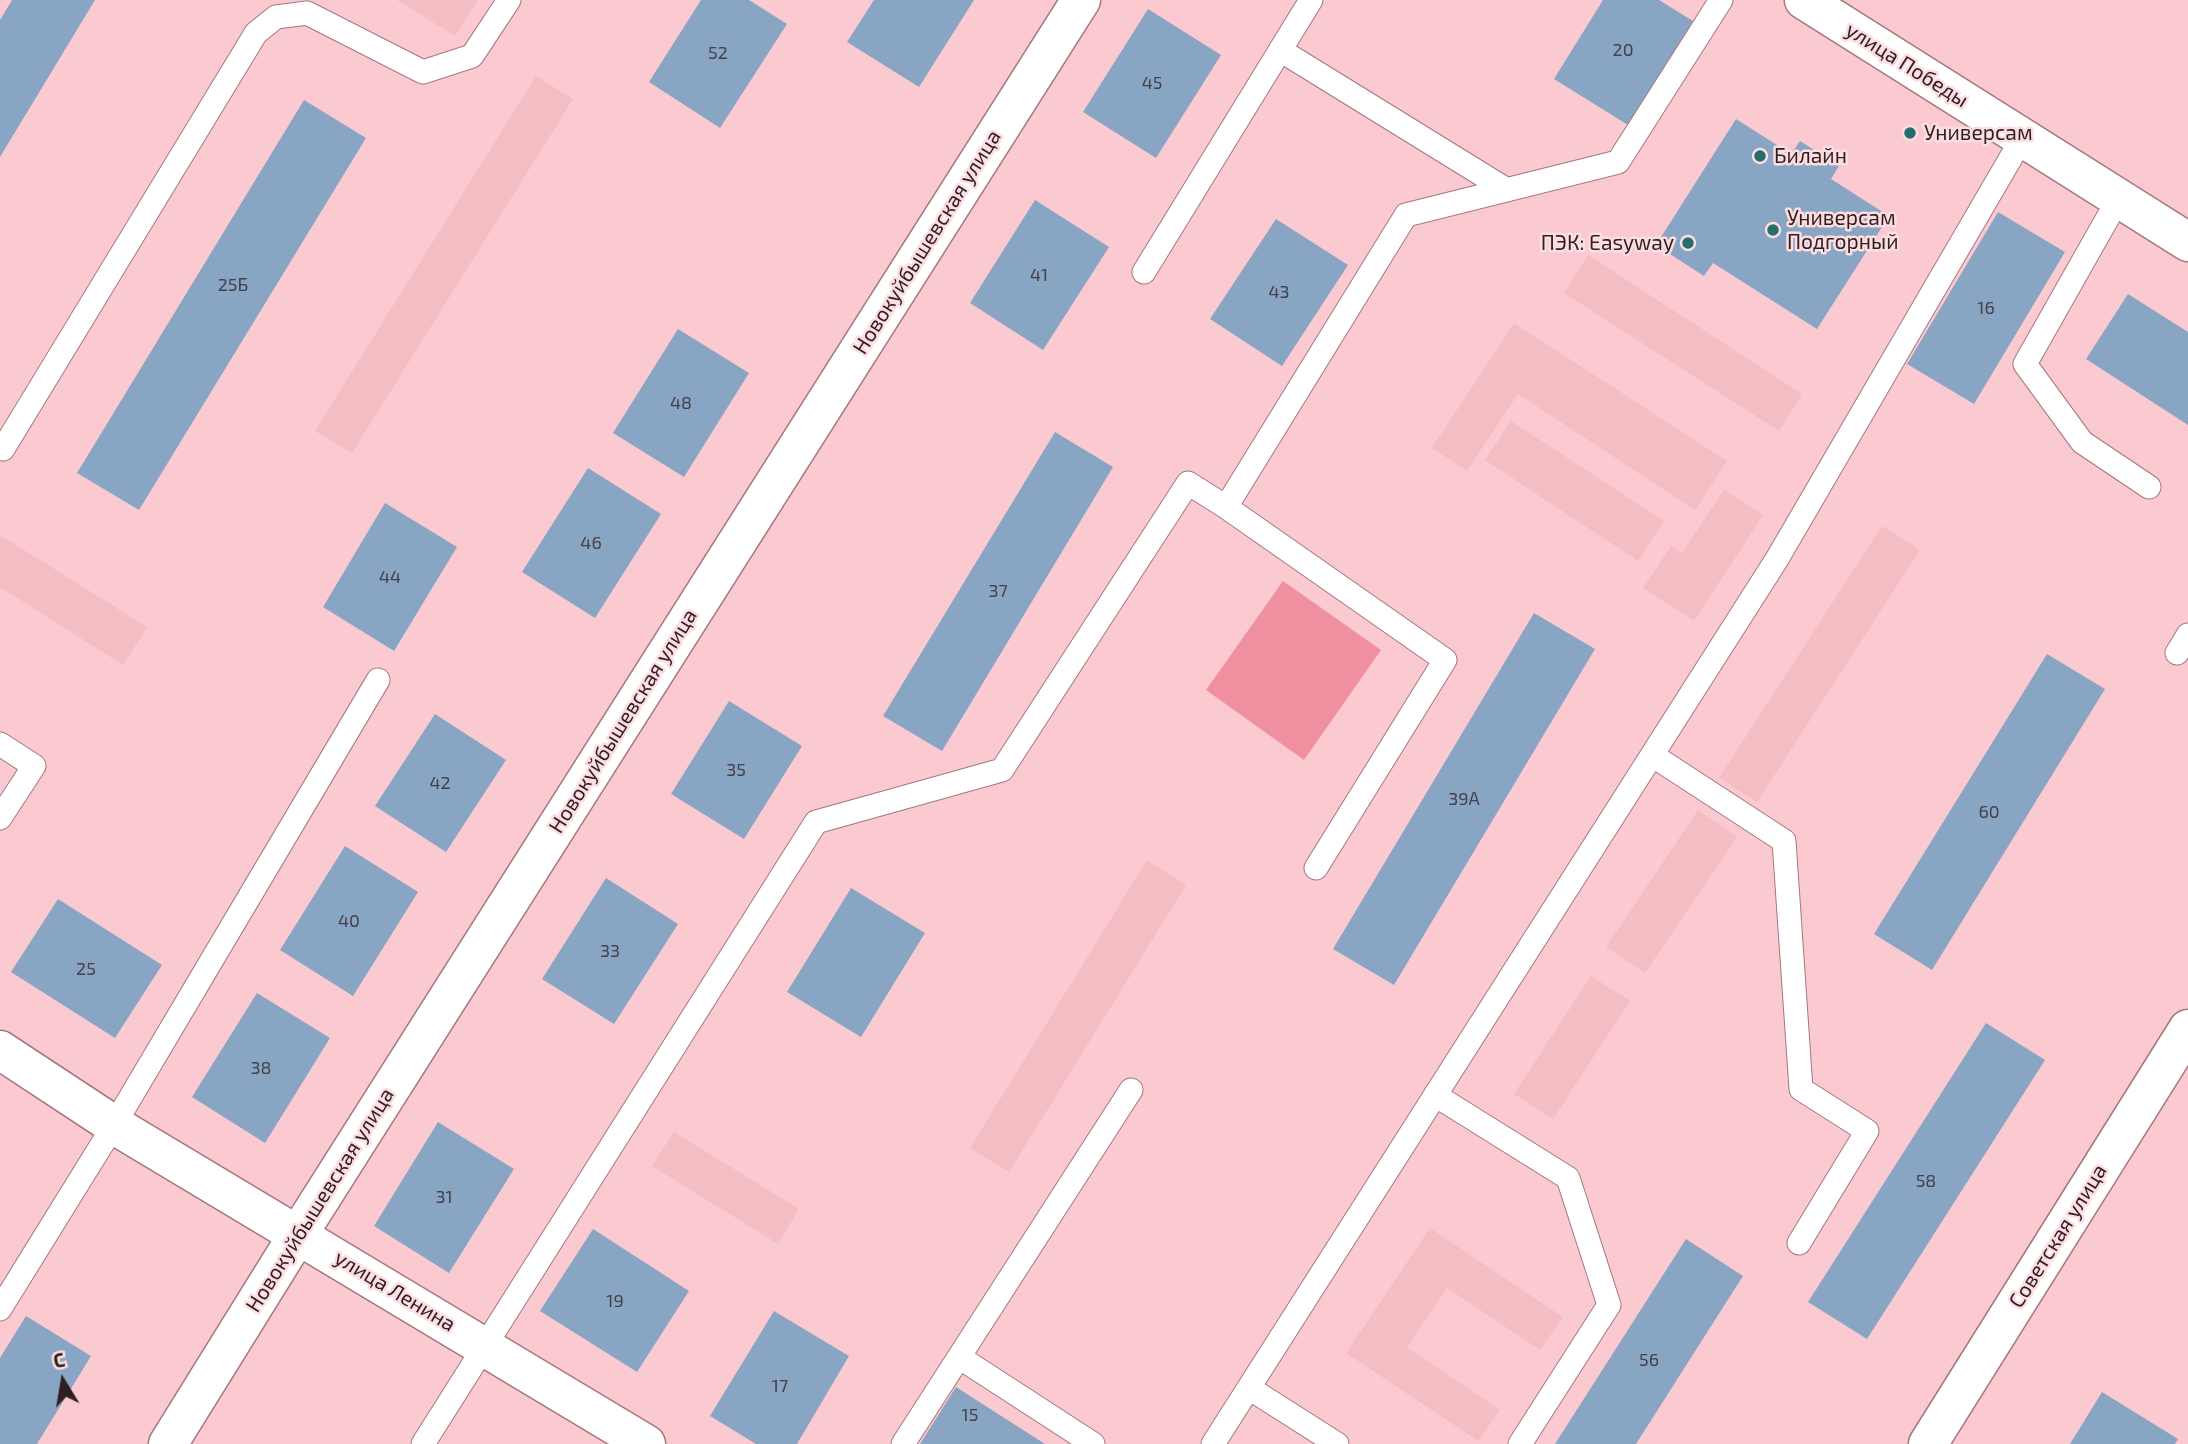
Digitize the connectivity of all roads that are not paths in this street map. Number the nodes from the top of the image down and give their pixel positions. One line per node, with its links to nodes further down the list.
1 (509, 0): 12 (lane)
2 (1081, 0): 25 (street, Новокуйбышевская улица)
3 (1311, 0): 6 (lane)
4 (1721, 0): 8 (lane)
5 (1804, 0): 7 (street, улица Победы)
6 (1280, 50): 8 (lane); 11 (lane)
7 (2023, 137): 9 (street, улица Победы); 17 (lane)
8 (1507, 190): 14 (lane)
9 (2119, 198): 10 (street, улица Победы); 13 (lane)
10 (2188, 242)
11 (1143, 272)
12 (3, 449)
13 (2149, 487)
14 (1226, 507): 19 (lane); 28 (lane)
15 (378, 680): 24 (lane)
16 (0, 744): 18 (lane)
17 (1652, 755): 23 (lane); 26 (lane)
18 (0, 818)
19 (1316, 868)
20 (2188, 1029): 39 (street, Советская улица)
21 (0, 1050): 24 (street, улица Ленина)
22 (1131, 1090): 29 (lane)
23 (1436, 1095): 30 (lane); 38 (lane)
24 (114, 1125): 25 (street, улица Ленина); 27 (lane)
25 (299, 1233): 28 (street, улица Ленина); 31 (street, Новокуйбышевская улица)
26 (1799, 1243)
27 (0, 1309)
28 (484, 1345): 32 (lane); 33 (street, улица Ленина)
29 (959, 1357): 34 (lane); 35 (lane)
30 (1249, 1388): 36 (lane); 37 (lane)
31 (168, 1444)
32 (423, 1444)
33 (646, 1444)
34 (903, 1444)
35 (1093, 1444)
36 (1213, 1444)
37 (1337, 1444)
38 (1520, 1444)
39 (1928, 1444)

